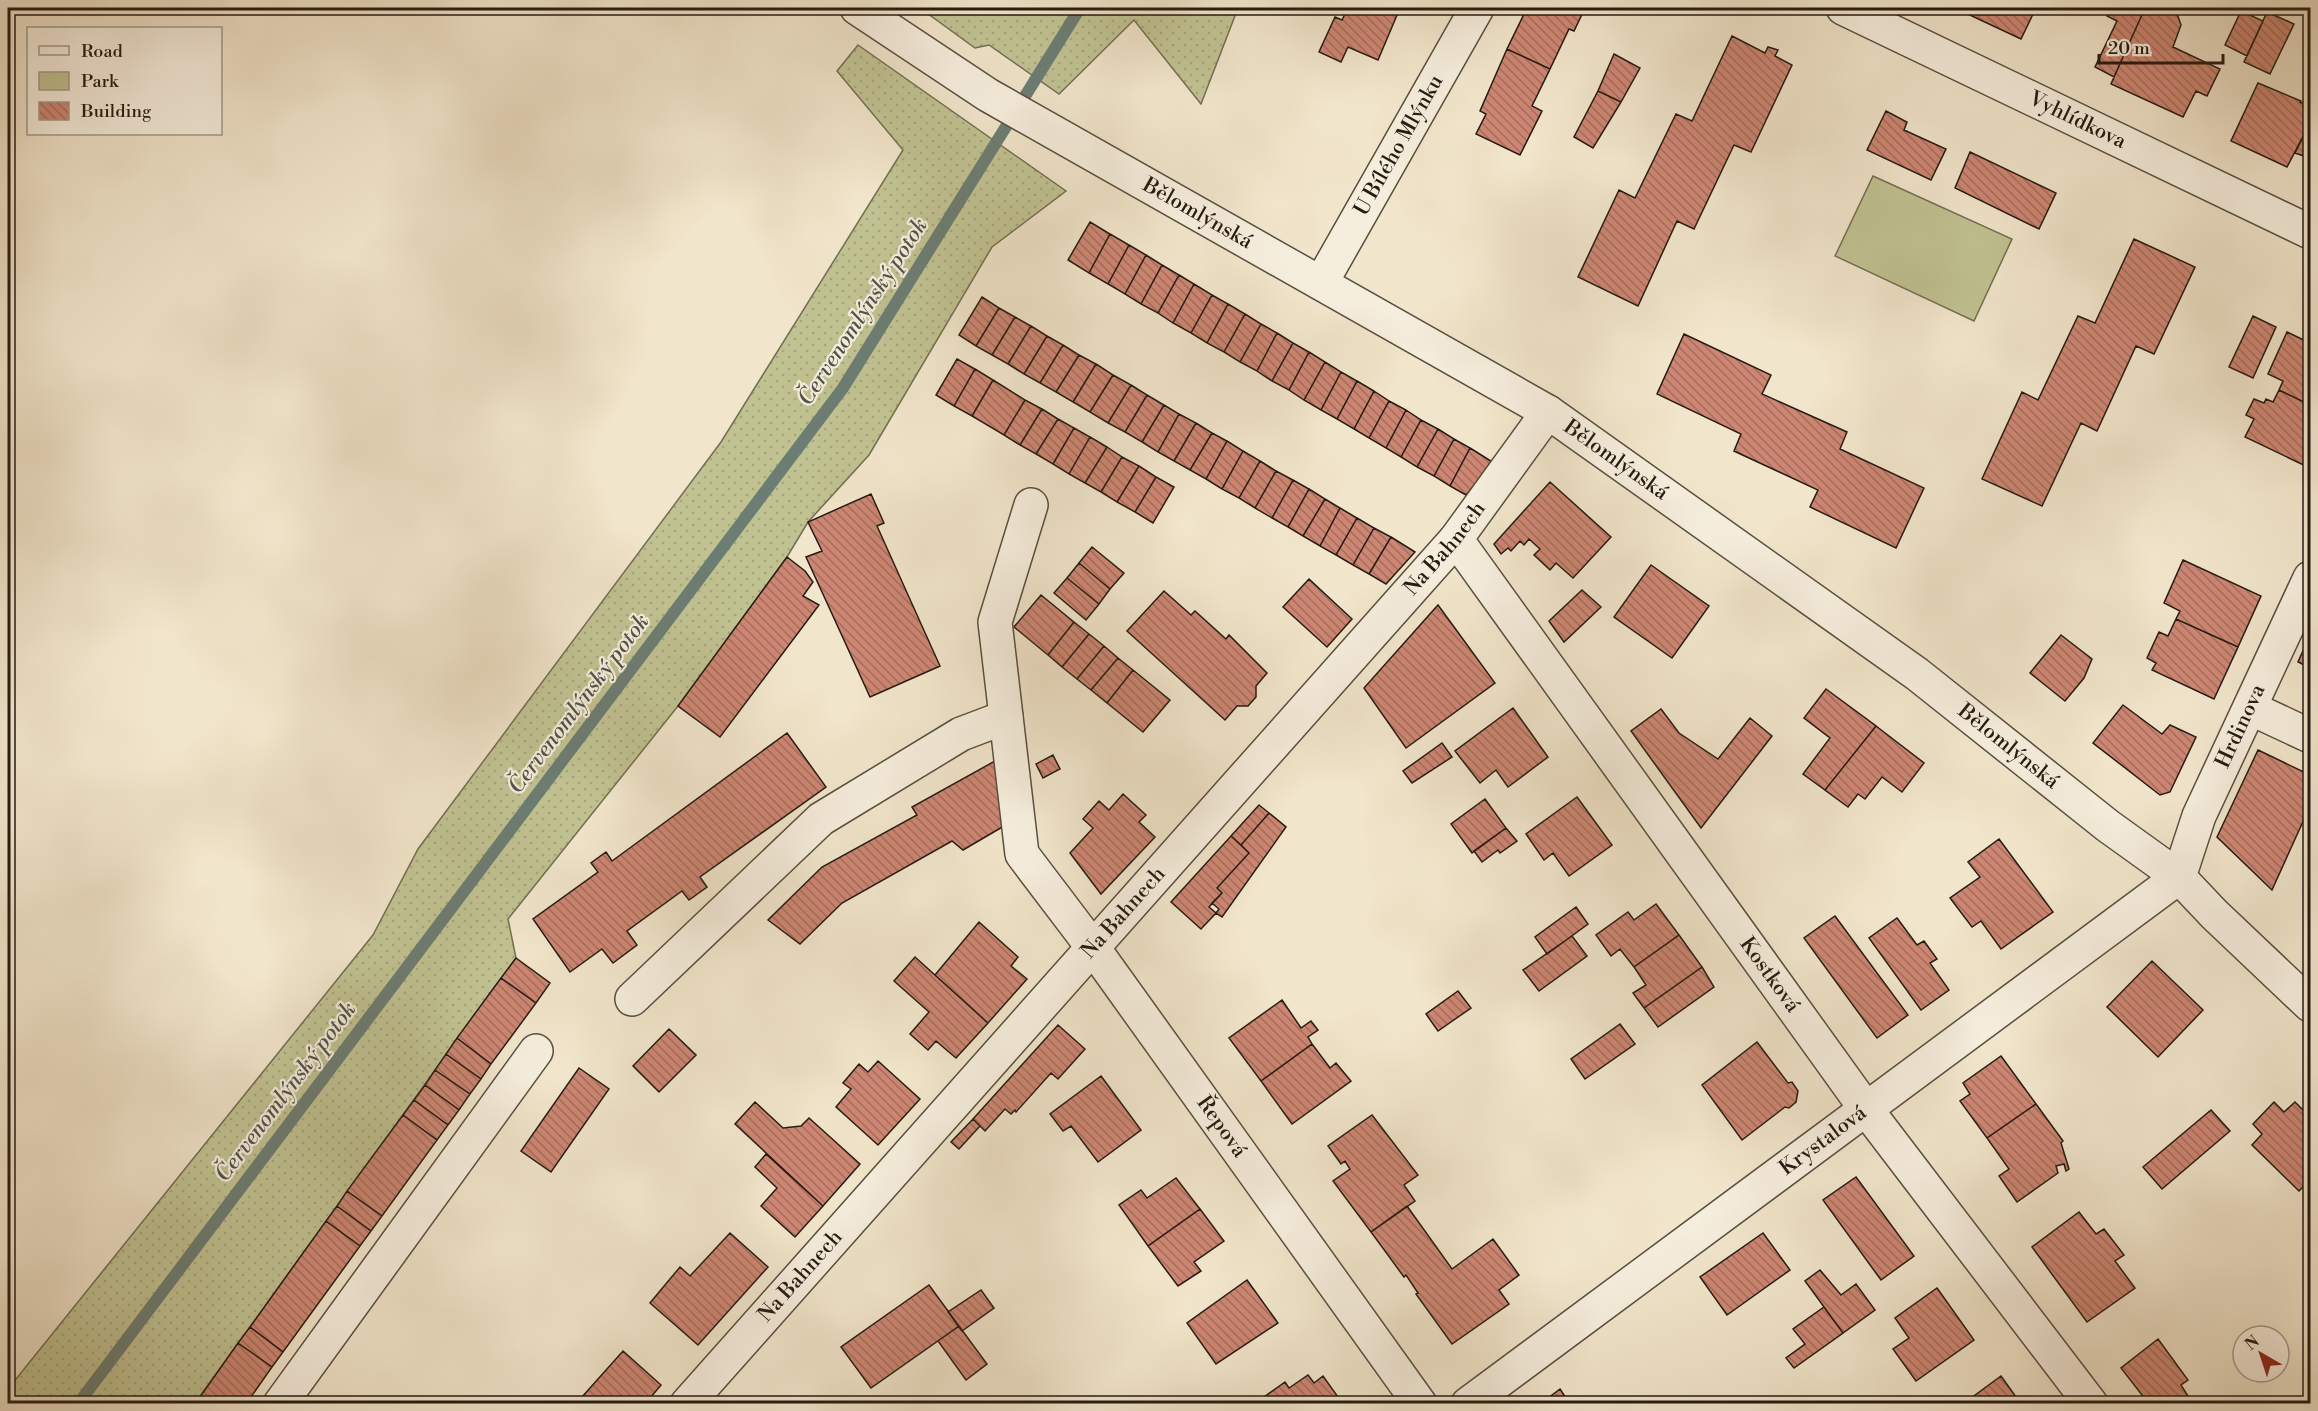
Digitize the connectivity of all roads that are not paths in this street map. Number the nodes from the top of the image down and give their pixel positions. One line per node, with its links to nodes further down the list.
1 (857, 8): 5 (street, Bělomlýnská)
2 (1477, 8): 5 (street, U Bílého Mlýnku)
3 (1843, 8): 4 (street, Vyhlídkova)
4 (2310, 232)
5 (1321, 283): 6 (street, Bělomlýnská)
6 (1548, 412): 8 (street, Na Bahnech); 13 (street, Bělomlýnská)
7 (1031, 505): 11 (street)
8 (1456, 539): 14 (street, Na Bahnech); 18 (street, Kostková)
9 (2310, 578): 10 (street, Hrdinova)
10 (2250, 708): 12 (street); 13 (street, Hrdinova)
11 (1006, 717): 14 (street, Řepová); 15 (street)
12 (2310, 736)
13 (2179, 876): 16 (street, Bělomlýnská); 18 (street, Krystalová)
14 (1094, 948): 20 (street, Na Bahnech); 21 (street, Řepová)
15 (632, 999)
16 (2310, 1005)
17 (537, 1051): 19 (street)
18 (1866, 1109): 22 (street, Krystalová); 23 (street, Kostková)
19 (280, 1404)
20 (687, 1404)
21 (1420, 1404)
22 (1468, 1404)
23 (2091, 1404)

